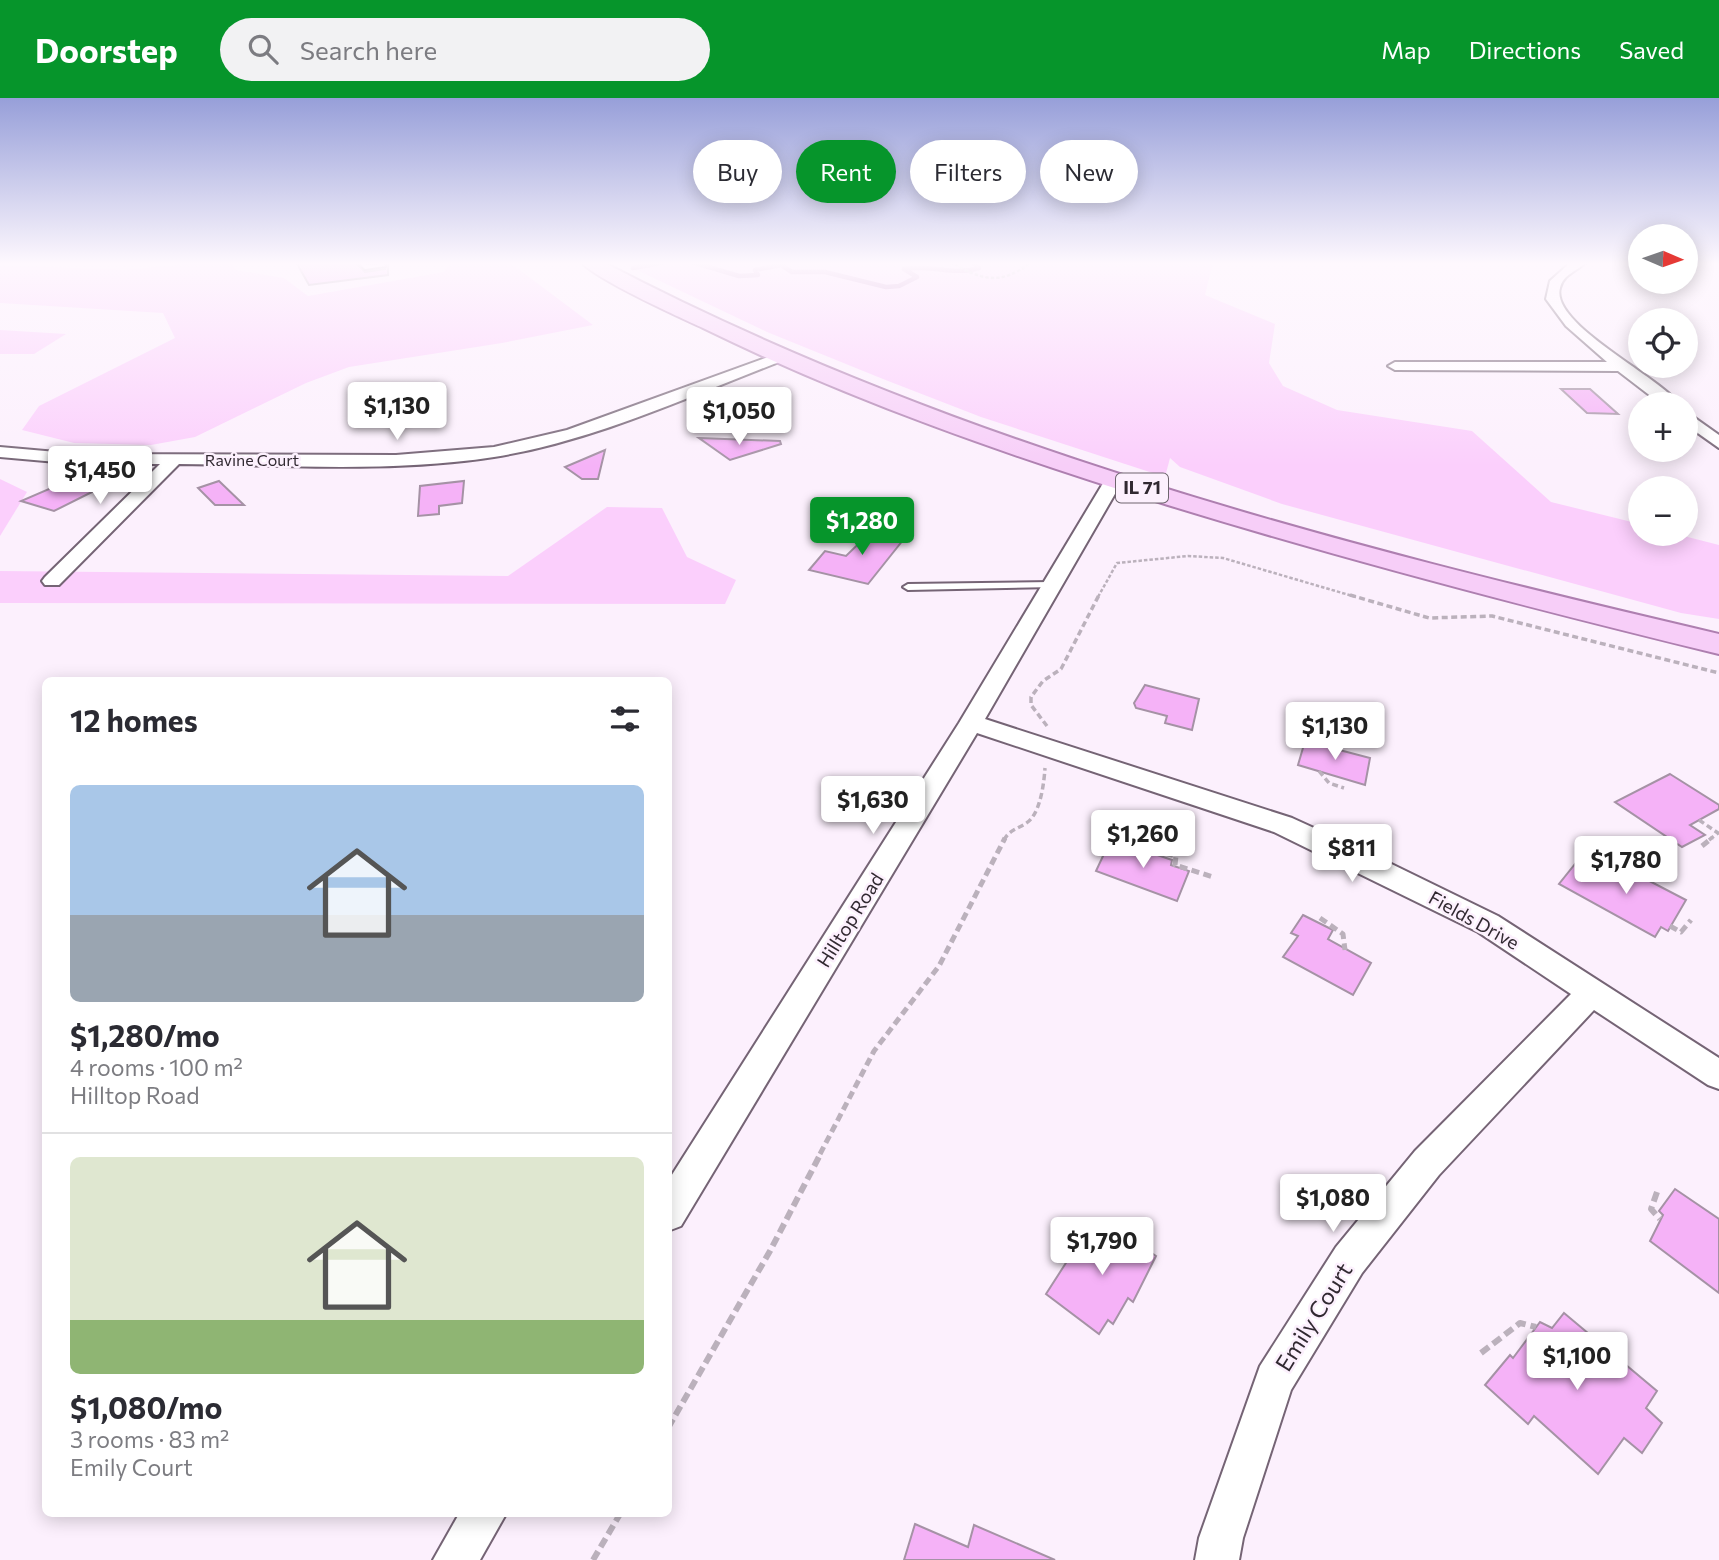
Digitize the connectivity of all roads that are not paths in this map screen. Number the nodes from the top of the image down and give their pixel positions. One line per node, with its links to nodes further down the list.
1 (724, 330): 3 (main road, IL 71)
2 (1578, 330): 5 (street)
3 (782, 356): 10 (street, Ravine Court); 11 (main road, IL 71)
4 (1395, 366): 5 (street)
5 (1624, 367): 6 (street)
6 (1656, 392)
7 (1698, 426): 8 (street)
8 (1719, 443)
9 (0, 452): 10 (street, Ravine Court)
10 (175, 459): 12 (street)
11 (1114, 480): 13 (street, Hilltop Road); 15 (main road, IL 71)
12 (52, 581)
13 (1052, 585): 14 (lane); 16 (street, Hilltop Road)
14 (908, 587)
15 (1719, 644)
16 (971, 723): 17 (street, Fields Drive); 19 (street, Hilltop Road)
17 (1593, 991): 18 (street, Fields Drive); 22 (street, Emily Court)
18 (1719, 1075)
19 (672, 1208)
20 (482, 1517): 21 (street)
21 (455, 1560)
22 (1217, 1560)

